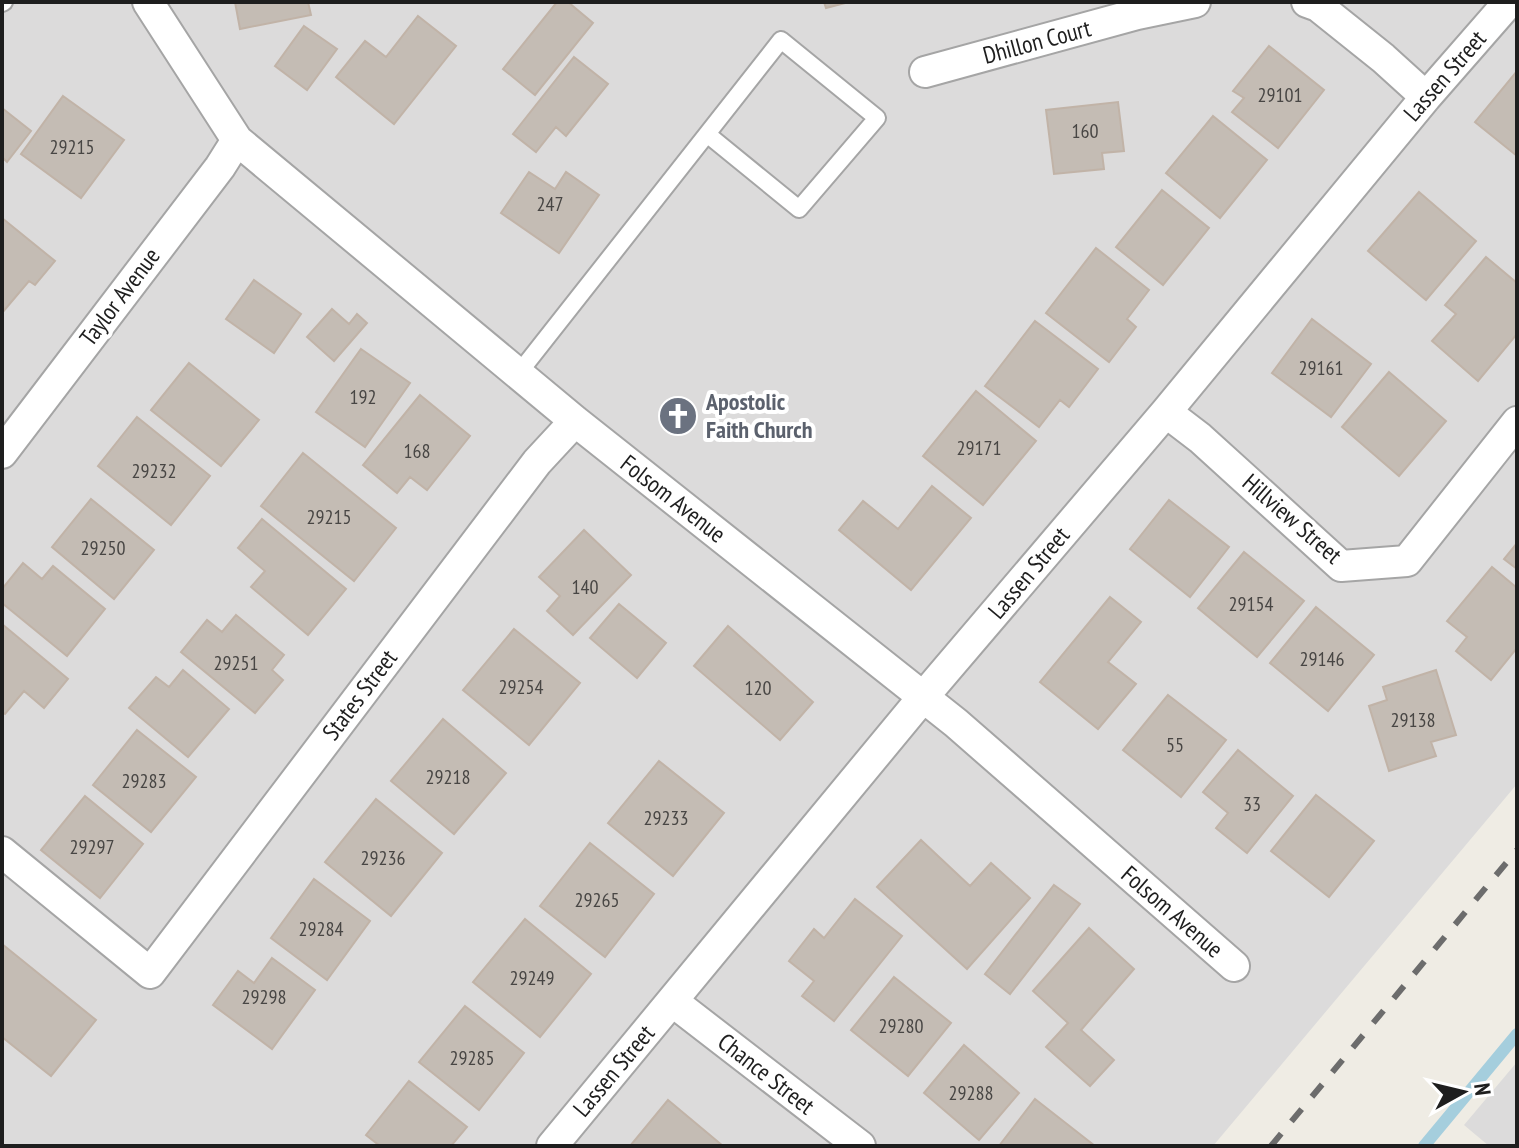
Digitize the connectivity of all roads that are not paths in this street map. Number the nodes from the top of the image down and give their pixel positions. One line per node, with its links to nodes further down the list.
1 (148, 2): 8 (street, Folsom Avenue)
2 (1195, 2): 5 (street, Dhillon Court)
3 (1307, 2): 6 (street)
4 (1509, 2): 6 (street, Lassen Street)
5 (925, 72)
6 (1426, 97): 10 (street, Lassen Street)
7 (707, 134): 7 (lane); 9 (lane)
8 (237, 140): 9 (street, Folsom Avenue); 13 (street, Taylor Avenue)
9 (518, 374): 11 (street, Folsom Avenue)
10 (1166, 412): 12 (street, Hillview Street); 14 (street, Lassen Street)
11 (575, 421): 14 (street, Folsom Avenue); 15 (street, States Street)
12 (1517, 422)
13 (2, 453)
14 (924, 696): 16 (street, Folsom Avenue); 17 (street, Lassen Street)
15 (2, 852)
16 (1234, 966)
17 (672, 1001): 18 (street, Lassen Street); 19 (street, Chance Street)
18 (552, 1146)
19 (860, 1146)

